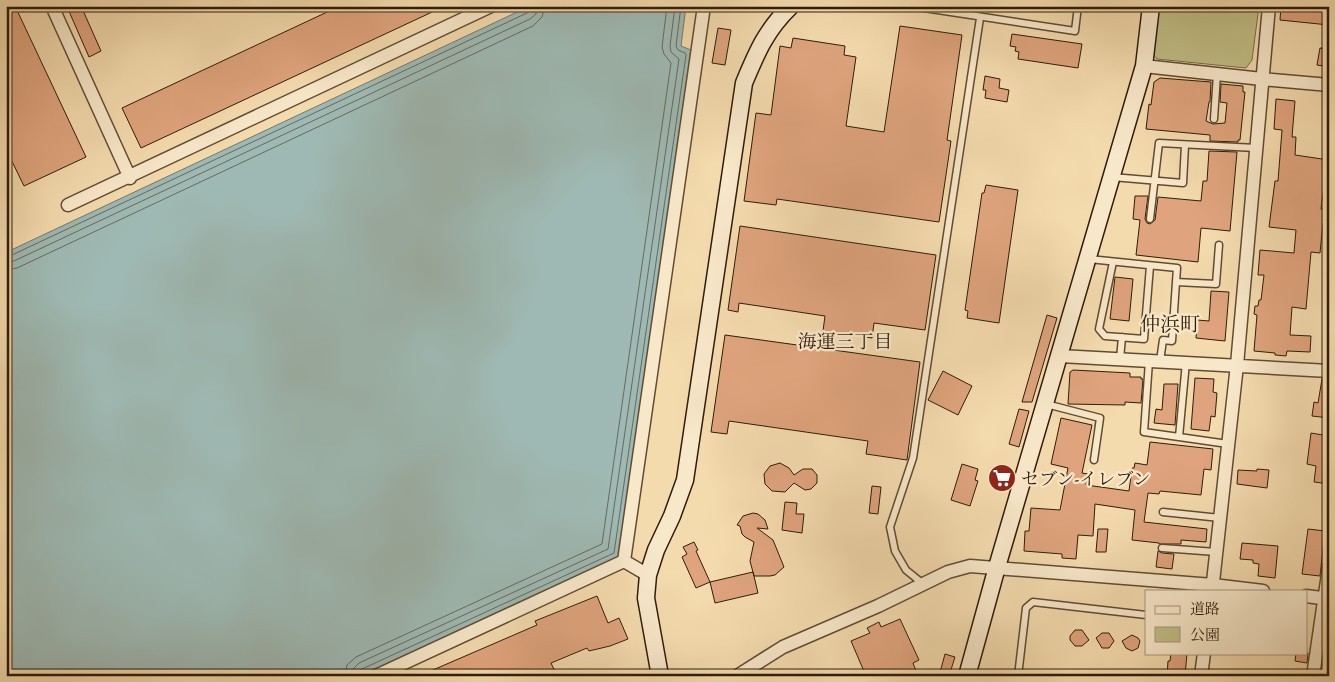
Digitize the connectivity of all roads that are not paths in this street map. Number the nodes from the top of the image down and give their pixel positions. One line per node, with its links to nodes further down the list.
1 (52, 6): 18 (street)
2 (491, 6): 18 (street)
3 (704, 6): 42 (street)
4 (791, 6): 45 (street)
5 (911, 6): 9 (lane)
6 (1078, 6): 9 (lane)
7 (1151, 6): 10 (street)
8 (1269, 6): 12 (street)
9 (980, 18): 46 (lane)
10 (1144, 66): 11 (street); 17 (street)
11 (1217, 74): 12 (street); 14 (lane)
12 (1262, 80): 13 (street); 16 (street)
13 (1329, 85)
14 (1214, 120)
15 (1185, 145): 16 (lane); 19 (lane); 19 (lane)
16 (1256, 148): 32 (street)
17 (1112, 177): 19 (lane); 23 (street)
18 (130, 178): 20 (street)
19 (1155, 181): 21 (lane)
20 (68, 205)
21 (1150, 219)
22 (1219, 245): 26 (lane)
23 (1088, 259): 24 (lane); 28 (street)
24 (1113, 262): 25 (lane); 27 (lane)
25 (1150, 266): 26 (lane); 27 (lane)
26 (1176, 282): 30 (lane)
27 (1122, 337): 29 (lane)
28 (1060, 356): 29 (street); 34 (street)
29 (1120, 359): 30 (street)
30 (1155, 361): 31 (street); 35 (lane)
31 (1186, 362): 32 (street); 35 (lane)
32 (1237, 365): 33 (street); 36 (street)
33 (1329, 371)
34 (1046, 404): 37 (lane); 43 (street)
35 (1179, 437): 36 (lane)
36 (1228, 444): 39 (street)
37 (1094, 460)
38 (1163, 512): 39 (lane)
39 (1220, 518): 41 (street)
40 (1162, 548): 41 (lane)
41 (1216, 552): 47 (street)
42 (624, 560): 45 (street); 53 (street)
43 (997, 567): 46 (street); 47 (street); 56 (street)
44 (1329, 567): 50 (street)
45 (648, 575): 54 (street)
46 (922, 584): 55 (street)
47 (1212, 588): 48 (street)
48 (1246, 590)
49 (1308, 596): 50 (street)
50 (1327, 598): 59 (street)
51 (1145, 615): 57 (lane)
52 (1204, 654): 58 (street)
53 (376, 676)
54 (660, 676)
55 (737, 676)
56 (967, 676)
57 (1018, 676)
58 (1201, 676)
59 (1313, 676)

